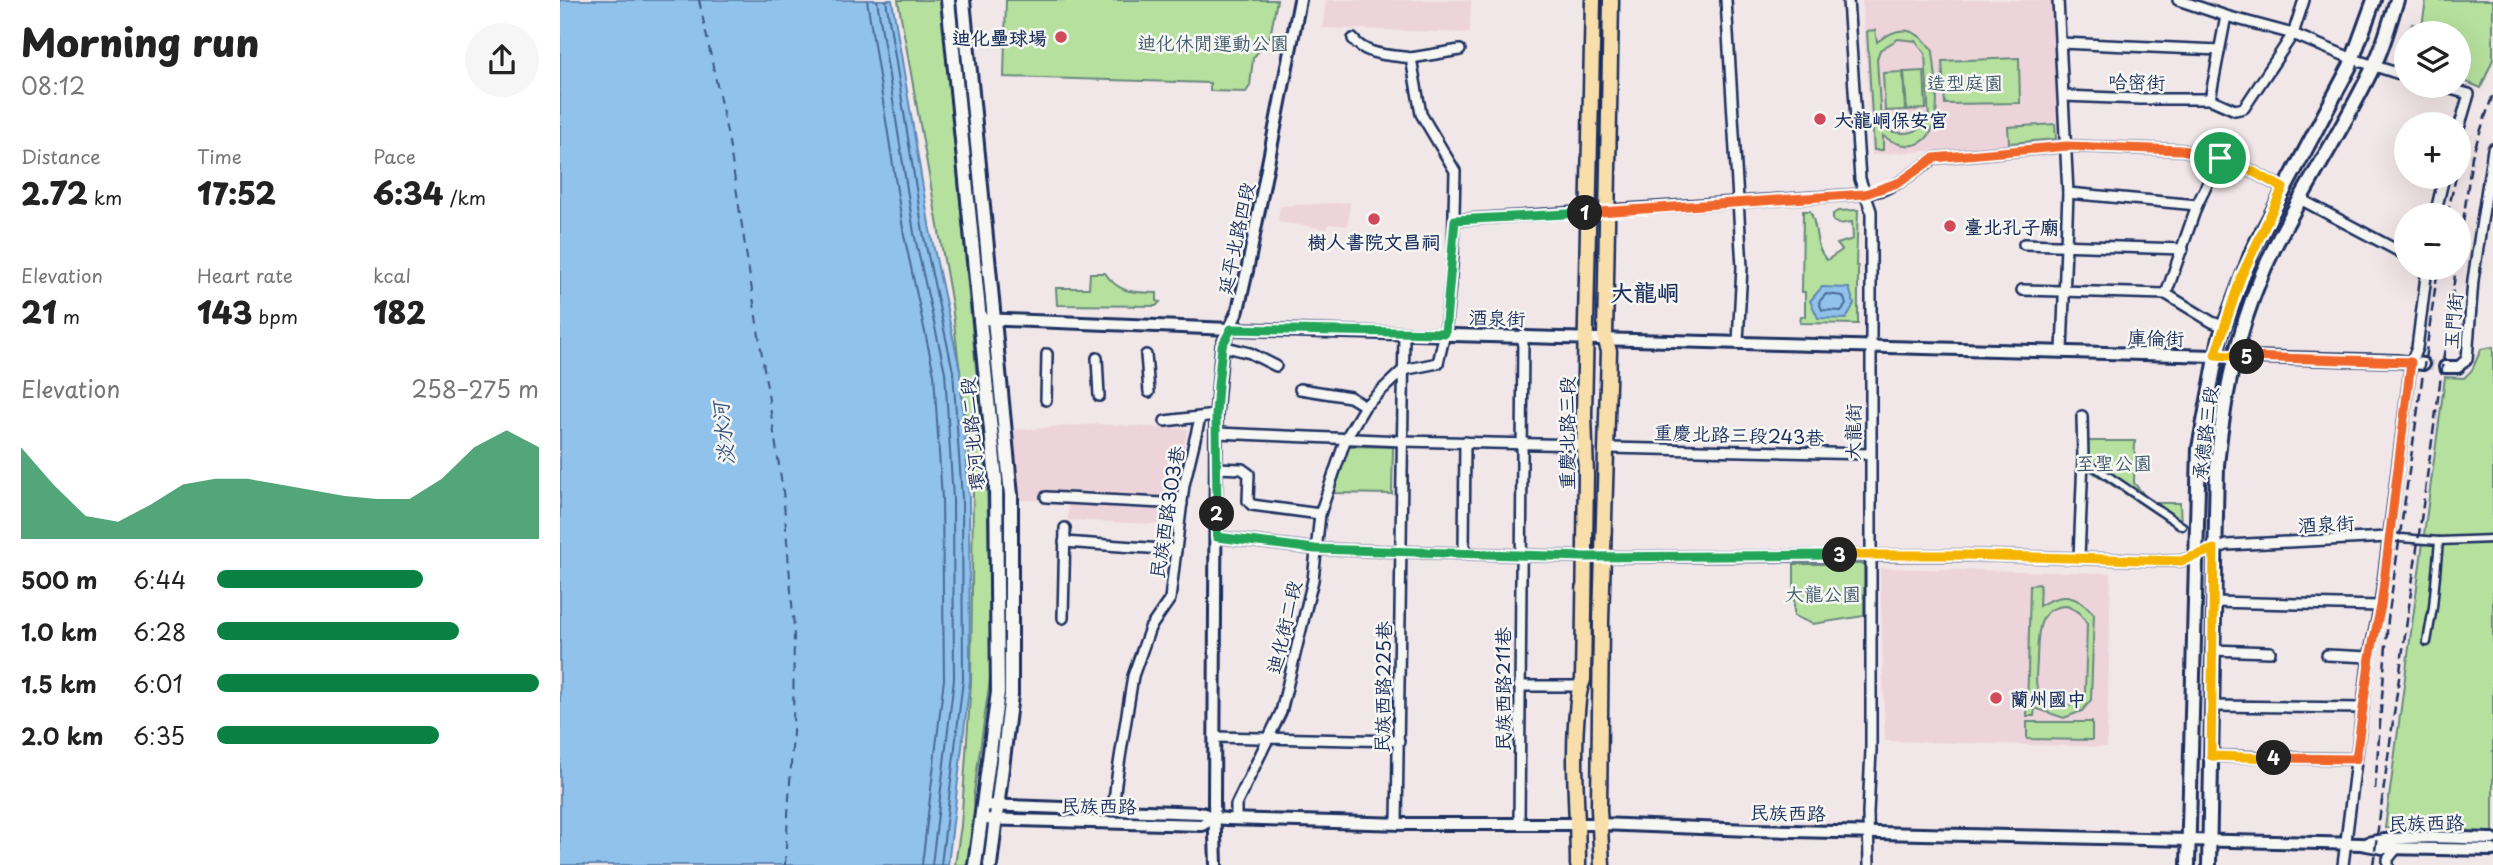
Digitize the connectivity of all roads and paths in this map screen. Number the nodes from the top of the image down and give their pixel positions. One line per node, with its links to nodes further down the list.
1 (948, 0): 44 (main road, 環河北路二段)
2 (962, 0): 45 (main road, 環河北路二段)
3 (1300, 0): 47 (street, 延平北路四段)
4 (1593, 0): 34 (main road, 重慶北路三段)
5 (1611, 0): 33 (main road, 重慶北路三段)
6 (1726, 0): 31 (street)
7 (1848, 0): 28 (street, 大龍街)
8 (2058, 0): 16 (street)
9 (2304, 0): 14 (street)
10 (2374, 0): 20 (main road, 承德路三段)
11 (2397, 0): 20 (main road, 承德路三段)
12 (2183, 1): 13 (street)
13 (2226, 16): 14 (street); 18 (street)
14 (2293, 34): 20 (street); 23 (street, 哈密街)
15 (1353, 39): 19 (street)
16 (2061, 43): 18 (street); 22 (street)
17 (1460, 50): 19 (street)
18 (2219, 50): 23 (street)
19 (1411, 58): 35 (street)
20 (2363, 62): 21 (street); 27 (main road, 承德路三段); 30 (main road, 承德路三段)
21 (2394, 72)
22 (2064, 96): 23 (street, 哈密街); 24 (street)
23 (2210, 99)
24 (2067, 146): 26 (street); 28 (street); 29 (street)
25 (2493, 149): 67 (street, 玉門街)
26 (2220, 158): 27 (street); 32 (street)
27 (2283, 188): 46 (main road, 承德路三段)
28 (1865, 194): 31 (street); 55 (street, 大龍街)
29 (2068, 194): 32 (street); 37 (street)
30 (2300, 199): 39 (street); 61 (main road, 承德路三段)
31 (1738, 202): 33 (street); 53 (street)
32 (2197, 205): 38 (street)
33 (1607, 211): 34 (street); 52 (main road, 重慶北路三段)
34 (1590, 212): 35 (street); 51 (main road, 重慶北路三段)
35 (1455, 220): 49 (street)
36 (2024, 244): 37 (street)
37 (2065, 244): 38 (street); 42 (street)
38 (2183, 249): 43 (street)
39 (2394, 249)
40 (2426, 280): 63 (street)
41 (2022, 290): 42 (street)
42 (2063, 291): 43 (street); 57 (street)
43 (2166, 293): 46 (street)
44 (981, 319): 45 (street, 酒泉街); 126 (main road, 環河北路二段)
45 (995, 319): 47 (street, 酒泉街); 127 (main road, 環河北路二段)
46 (2223, 326): 60 (main road, 承德路三段)
47 (1231, 329): 48 (street, 酒泉街); 54 (street, 延平北路四段)
48 (1404, 332): 49 (street, 酒泉街); 68 (street, 民族西路225巷)
49 (1445, 333): 50 (street, 酒泉街); 68 (street)
50 (1523, 335): 51 (street, 酒泉街); 82 (street, 民族西路211巷)
51 (1587, 337): 52 (street, 酒泉街); 83 (main road, 重慶北路三段)
52 (1605, 338): 53 (street, 酒泉街); 84 (main road, 重慶北路三段)
53 (1738, 342): 55 (street, 酒泉街)
54 (1222, 346): 65 (street); 74 (street, 延平北路四段)
55 (1869, 346): 56 (street, 酒泉街); 85 (street, 大龍街)
56 (1971, 349): 57 (street, 庫倫街)
57 (2062, 352): 60 (street, 庫倫街)
58 (1047, 354): 72 (street)
59 (1146, 355): 70 (street)
60 (2215, 355): 61 (street, 庫倫街); 106 (main road, 承德路三段)
61 (2234, 356): 63 (street, 庫倫街); 99 (main road, 承德路三段)
62 (1097, 358): 71 (street)
63 (2411, 362): 64 (street, 庫倫街); 94 (street)
64 (2423, 364)
65 (1276, 366)
66 (2445, 367): 67 (street)
67 (2458, 367)
68 (1404, 370): 73 (street, 迪化街二段); 80 (street, 民族西路225巷)
69 (1300, 389): 73 (street)
70 (1149, 392)
71 (1099, 396)
72 (1046, 400)
73 (1365, 406): 79 (street, 迪化街二段)
74 (1216, 415): 76 (street); 78 (street, 延平北路四段)
75 (2082, 416): 86 (street)
76 (1200, 418): 77 (street); 89 (street, 民族西路303巷)
77 (1165, 421)
78 (1217, 433): 79 (street); 87 (street, 延平北路四段)
79 (1346, 438): 80 (street); 90 (street, 迪化街二段)
80 (1402, 441): 81 (street); 101 (street, 民族西路225巷)
81 (1465, 442): 82 (street); 102 (street)
82 (1522, 444): 83 (street); 103 (street, 民族西路211巷)
83 (1585, 445): 107 (main road, 重慶北路三段)
84 (1608, 448): 85 (street, 重慶北路三段243巷); 105 (main road, 重慶北路三段)
85 (1870, 454): 104 (street, 大龍街)
86 (2083, 459): 91 (street); 108 (street)
87 (1216, 468): 90 (street); 93 (street, 延平北路四段)
88 (1045, 497): 89 (street)
89 (1182, 504): 100 (street, 民族西路303巷)
90 (1320, 514): 98 (street, 迪化街二段)
91 (2182, 526)
92 (1065, 528): 97 (street)
93 (1217, 537): 98 (street, 酒泉街); 121 (street, 延平北路四段)
94 (2388, 537): 96 (street, 酒泉街); 99 (street, 酒泉街); 110 (street)
95 (2493, 539): 96 (street, 酒泉街)
96 (2439, 541): 112 (street)
97 (1065, 542): 100 (street); 111 (street)
98 (1315, 549): 101 (street, 酒泉街); 122 (street, 迪化街二段)
99 (2214, 549): 106 (street, 酒泉街); 109 (main road, 承德路三段)
100 (1175, 550): 128 (street, 民族西路303巷)
101 (1401, 551): 102 (street, 酒泉街); 123 (street, 民族西路225巷)
102 (1464, 553): 103 (street, 酒泉街)
103 (1520, 554): 107 (street, 酒泉街); 117 (street, 民族西路211巷)
104 (1872, 555): 105 (street, 酒泉街); 108 (street, 酒泉街); 137 (street, 大龍街)
105 (1603, 556): 107 (street, 酒泉街); 136 (main road, 重慶北路三段)
106 (2195, 556): 108 (street, 酒泉街); 139 (main road, 承德路三段)
107 (1585, 557): 118 (main road, 重慶北路三段)
108 (2079, 558)
109 (2213, 602): 110 (street); 113 (main road, 承德路三段)
110 (2381, 606): 116 (street)
111 (1063, 618)
112 (2427, 642)
113 (2211, 650): 114 (street); 119 (main road, 承德路三段)
114 (2270, 652)
115 (2326, 655): 116 (street)
116 (2370, 657): 120 (street)
117 (1519, 685): 118 (street); 134 (street, 民族西路211巷)
118 (1580, 686): 135 (main road, 重慶北路三段)
119 (2211, 706): 120 (street); 124 (main road, 承德路三段)
120 (2363, 708): 125 (street)
121 (1214, 737): 122 (street); 129 (street, 延平北路四段)
122 (1268, 740): 123 (street); 131 (street, 迪化街二段)
123 (1399, 741): 133 (street, 民族西路225巷)
124 (2211, 756): 125 (street); 140 (main road, 承德路三段)
125 (2356, 759): 141 (street)
126 (983, 805): 127 (street, 民族西路); 130 (main road, 環河北路二段)
127 (997, 806): 128 (street, 民族西路); 132 (main road, 環河北路二段)
128 (1113, 811): 129 (street, 民族西路)
129 (1214, 818): 131 (street, 民族西路); 132 (street, 民族西路); 148 (street, 延平北路四段)
130 (981, 819): 132 (street, 民族西路); 146 (main road, 環河北路二段)
131 (1236, 819): 133 (street, 民族西路)
132 (996, 820): 147 (main road, 環河北路二段)
133 (1397, 824): 134 (street, 民族西路)
134 (1519, 824): 135 (street, 民族西路)
135 (1578, 824): 136 (street, 民族西路); 149 (main road, 重慶北路三段)
136 (1600, 824): 137 (street, 民族西路); 150 (main road, 重慶北路三段)
137 (1868, 832): 139 (street, 民族西路); 151 (street, 大龍街)
138 (2493, 839): 142 (street, 民族西路)
139 (2189, 840): 140 (street, 民族西路); 152 (main road, 承德路三段)
140 (2209, 842): 141 (street, 民族西路); 153 (main road, 承德路三段)
141 (2346, 844): 142 (street, 民族西路); 154 (street)
142 (2361, 844): 143 (street, 民族西路)
143 (2396, 849): 144 (street, 民族西路); 145 (street); 155 (street)
144 (2493, 850)
145 (2399, 862)
146 (975, 865)
147 (990, 865)
148 (1216, 865)
149 (1578, 865)
150 (1602, 865)
151 (1869, 865)
152 (2188, 865)
153 (2208, 865)
154 (2343, 865)
155 (2388, 865)

